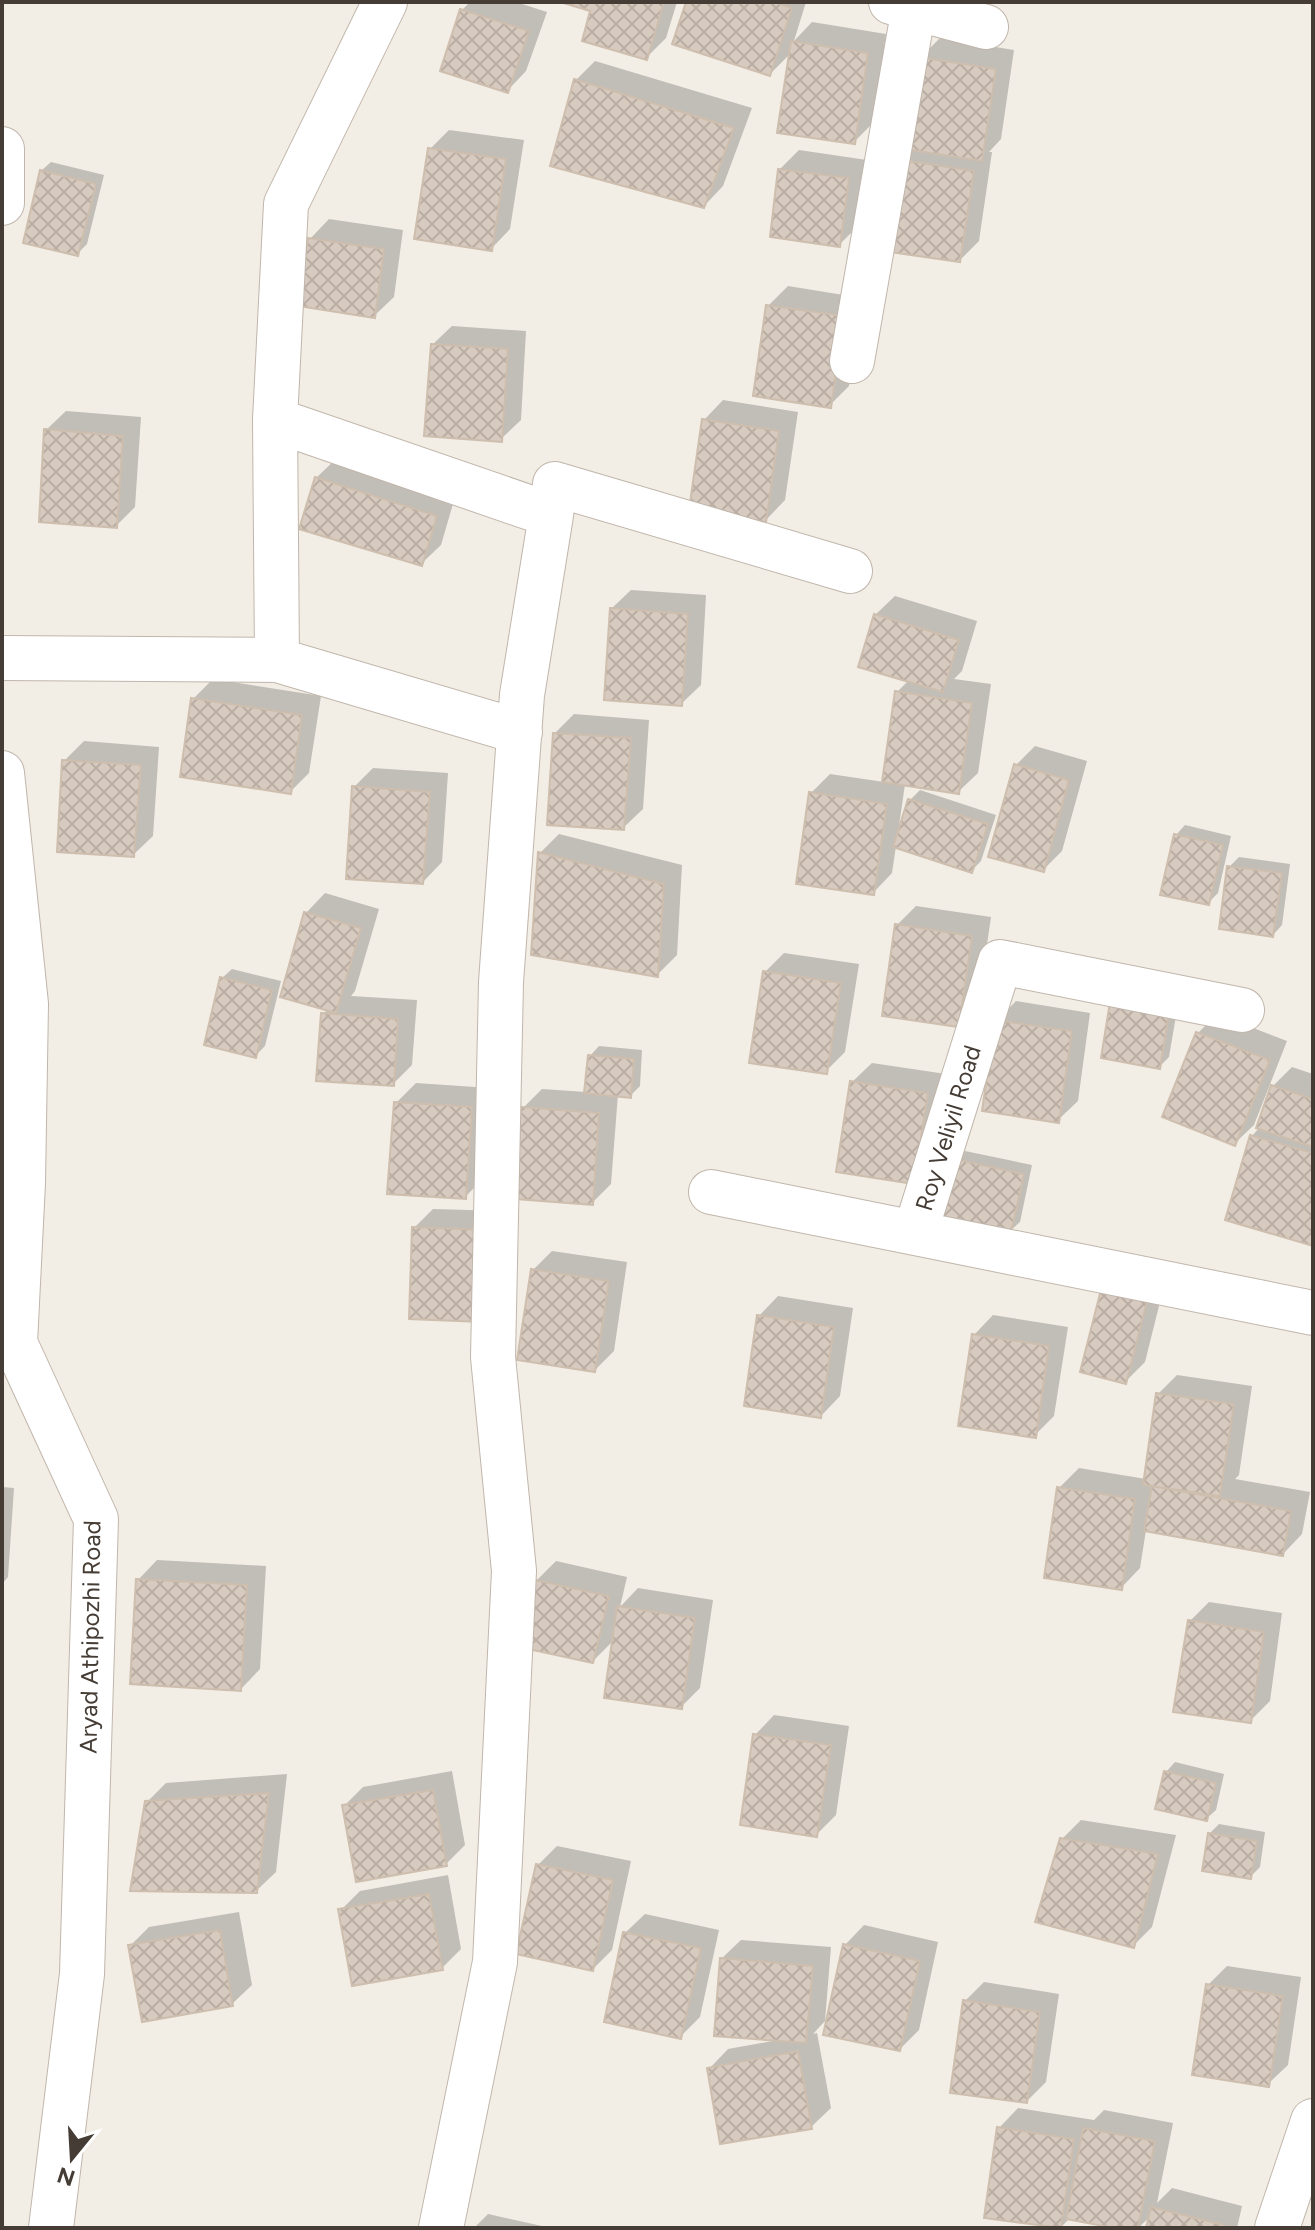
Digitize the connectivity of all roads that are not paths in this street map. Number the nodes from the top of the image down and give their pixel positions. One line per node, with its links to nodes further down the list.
1 (385, 2): 7 (street)
2 (907, 4): 3 (street); 6 (street)
3 (986, 27)
4 (2, 149): 5 (street)
5 (2, 203)
6 (852, 361)
7 (275, 420): 8 (street); 11 (street)
8 (551, 515): 9 (street); 12 (street)
9 (850, 571)
10 (2, 658): 11 (street)
11 (277, 660): 12 (street)
12 (520, 732): 20 (street)
13 (2, 773): 19 (street, Aryad Athipozhi Road)
14 (1242, 1010): 16 (street, Roy Veliyil Road)
15 (711, 1192): 16 (street)
16 (915, 1233): 17 (street, Roy Veliyil Road)
17 (1313, 1313)
18 (1313, 2121): 21 (street)
19 (51, 2228)
20 (441, 2228)
21 (1277, 2228)

